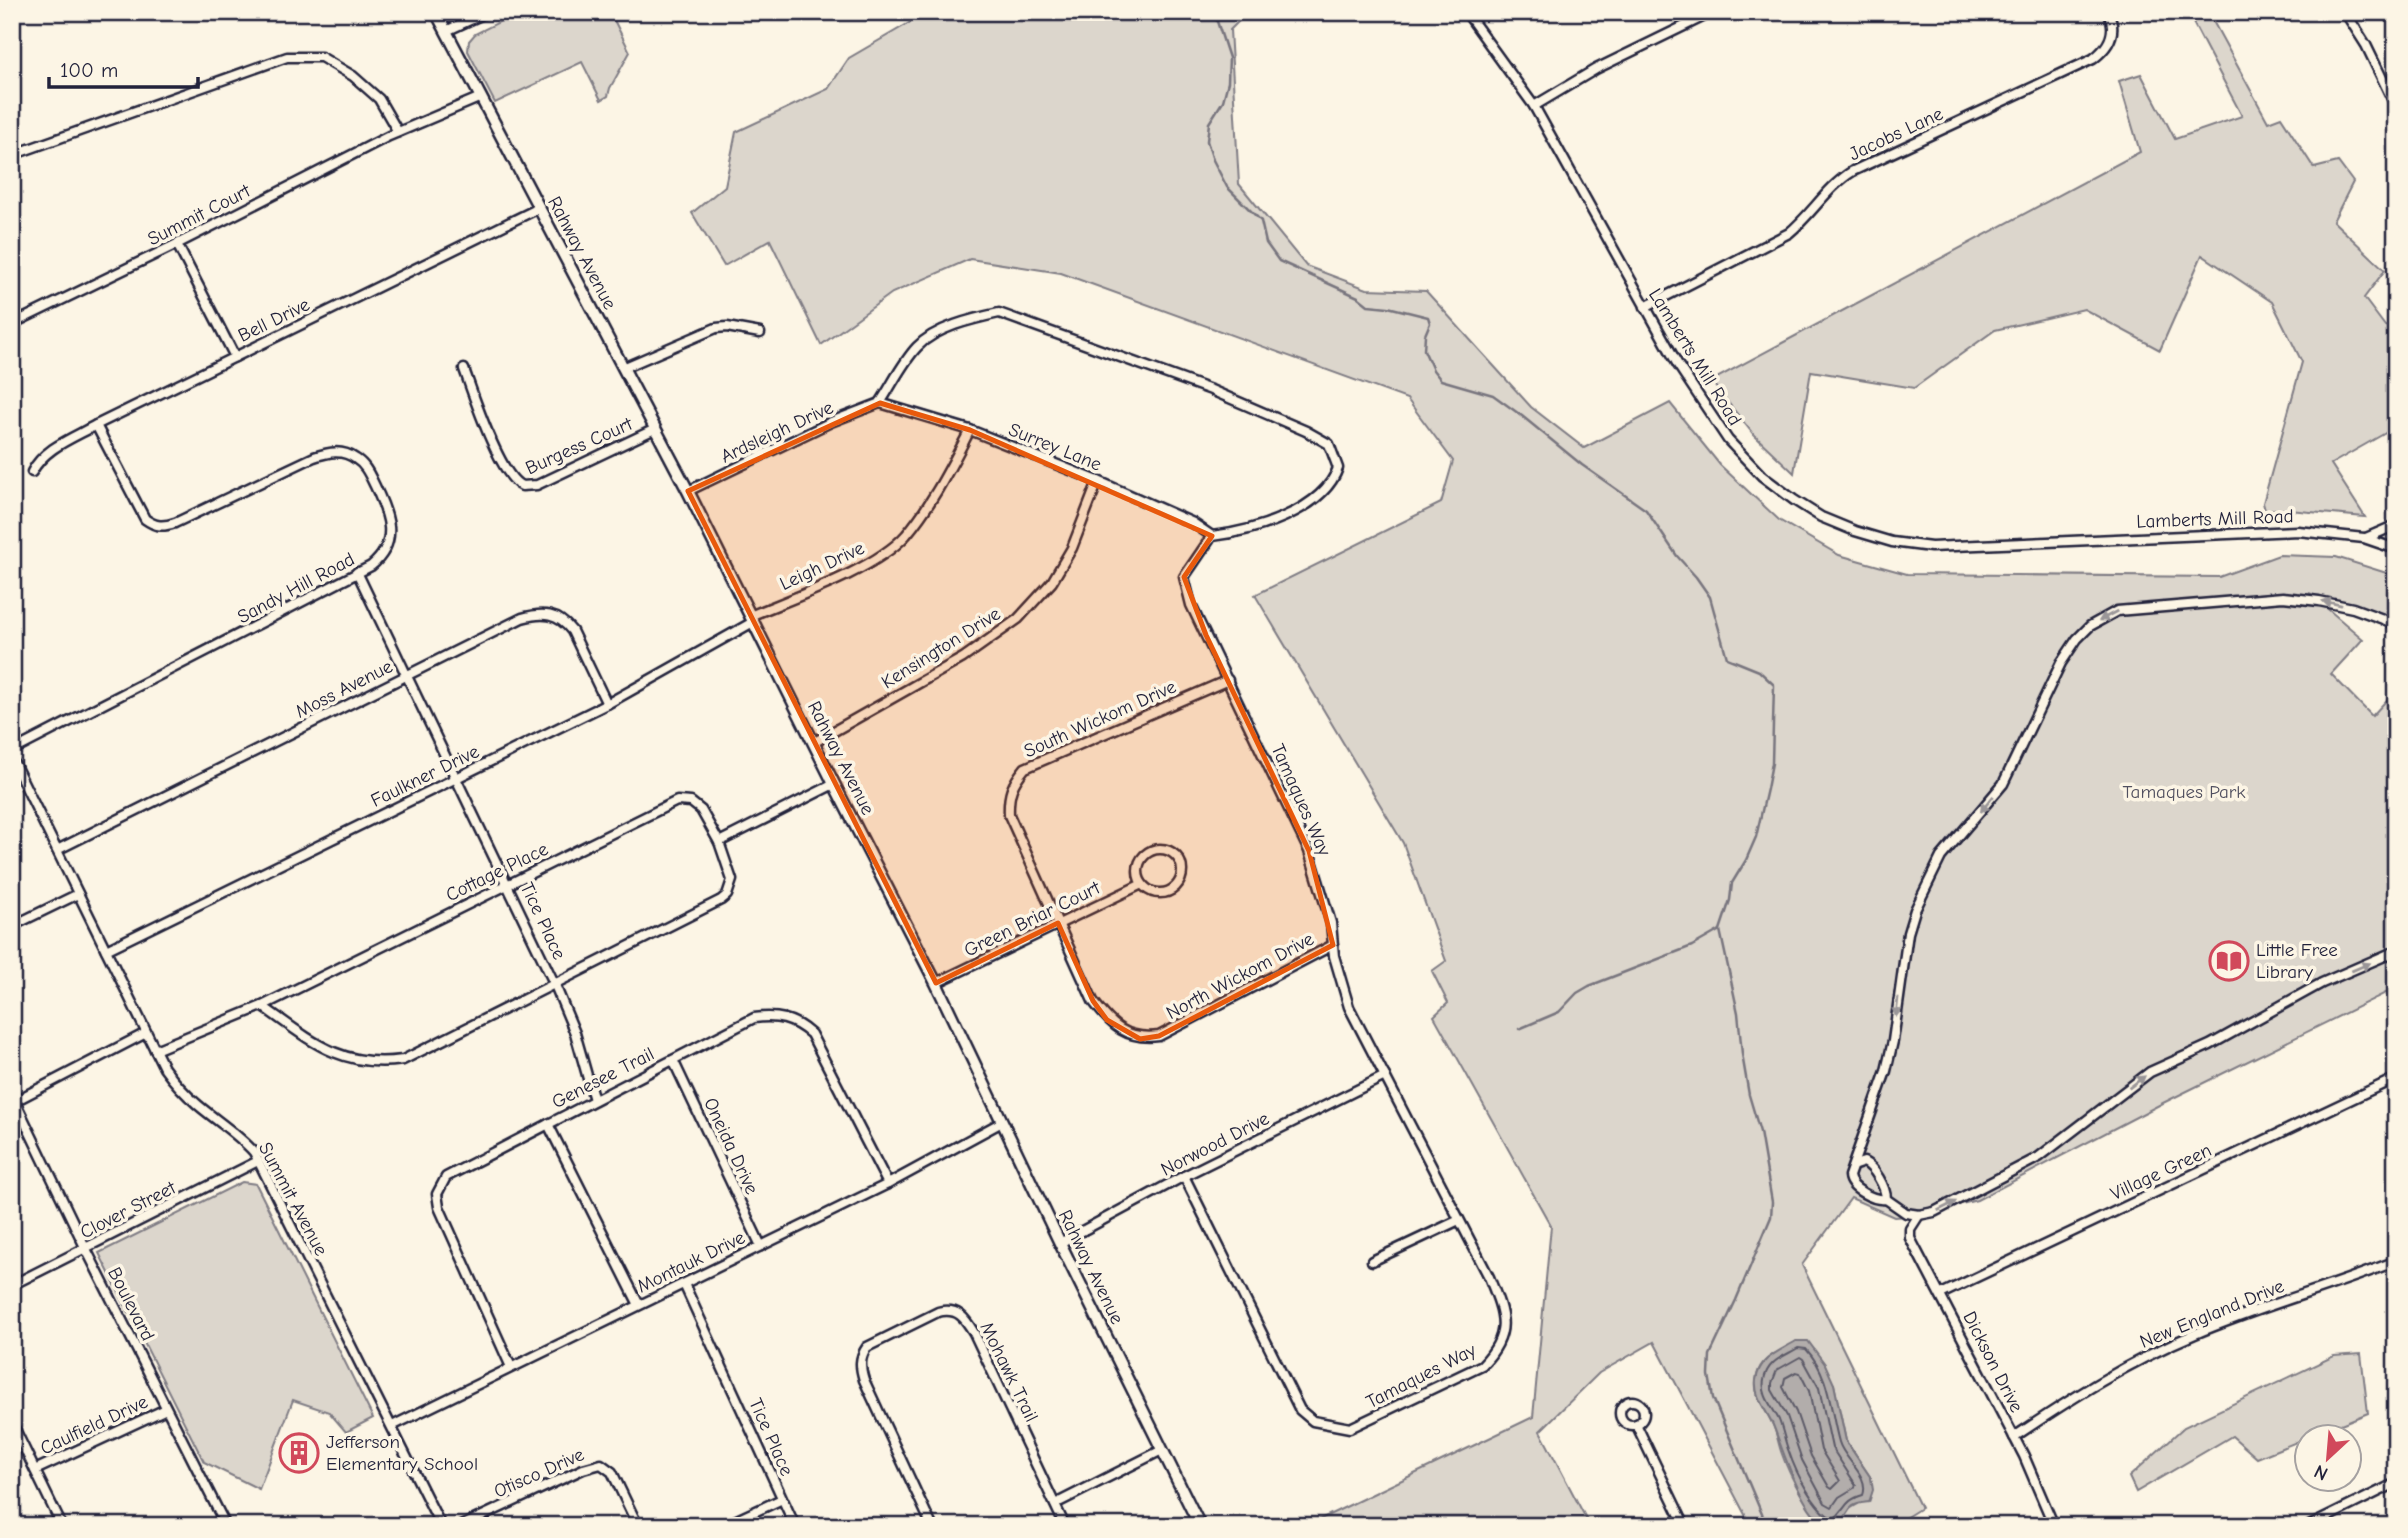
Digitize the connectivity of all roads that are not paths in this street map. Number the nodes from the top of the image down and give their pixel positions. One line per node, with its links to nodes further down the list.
1 (436, 12): 7 (street, Rahway Avenue)
2 (487, 12): 7 (street)
3 (1466, 12): 9 (street, Lamberts Mill Road)
4 (1713, 12): 9 (street)
5 (2108, 12): 15 (street, Jacobs Lane)
6 (2345, 12): 10 (street)
7 (446, 31): 8 (street, Rahway Avenue)
8 (481, 97): 11 (street, Summit Court); 13 (street, Rahway Avenue)
9 (1534, 106): 15 (street, Lamberts Mill Road)
10 (2396, 107)
11 (398, 132): 12 (street); 14 (street, Summit Court)
12 (12, 155)
13 (539, 208): 18 (street, Bell Drive); 19 (street, Rahway Avenue)
14 (177, 244): 16 (street, Summit Court); 18 (street)
15 (1645, 307): 30 (street, Lamberts Mill Road)
16 (12, 324)
17 (760, 333): 19 (street)
18 (235, 356): 22 (street, Bell Drive)
19 (623, 368): 23 (street, Rahway Avenue)
20 (464, 369): 23 (street, Burgess Court)
21 (880, 403): 24 (street, Surrey Lane); 27 (street, Ardsleigh Drive); 29 (street)
22 (96, 425): 25 (street, Bell Drive); 32 (street, Sandy Hill Road)
23 (655, 429): 27 (street, Rahway Avenue)
24 (970, 430): 26 (street, Surrey Lane); 33 (street, Leigh Drive)
25 (32, 472)
26 (1098, 481): 29 (street, Surrey Lane); 38 (street, Kensington Drive)
27 (688, 491): 33 (street, Rahway Avenue)
28 (2396, 525): 30 (street)
29 (1212, 536): 36 (street, Tamaques Way)
30 (2366, 538): 31 (street, Lamberts Mill Road)
31 (2396, 549)
32 (357, 572): 35 (street, Tice Place); 39 (street, Sandy Hill Road)
33 (752, 619): 37 (street, Faulkner Drive); 38 (street, Rahway Avenue)
34 (2396, 627): 66 (street, one-way to 66)
35 (407, 675): 37 (street, Moss Avenue); 41 (street, Tice Place); 44 (street, Moss Avenue)
36 (1228, 680): 48 (street, South Wickom Drive); 50 (street, Tamaques Way)
37 (607, 704): 41 (street, Faulkner Drive)
38 (813, 743): 42 (street, Rahway Avenue)
39 (12, 751)
40 (12, 759): 44 (street, Summit Avenue)
41 (457, 778): 45 (street, Tice Place); 51 (street, Faulkner Drive)
42 (834, 784): 43 (street); 53 (street, Rahway Avenue)
43 (719, 842): 45 (street, Cottage Place); 54 (street, Cottage Place)
44 (57, 850): 47 (street, Summit Avenue)
45 (508, 884): 54 (street, Tice Place); 55 (street, Cottage Place)
46 (1142, 884): 46 (street); 48 (street, Green Briar Court)
47 (78, 894): 49 (street); 51 (street, Summit Avenue)
48 (1058, 923): 50 (street, North Wickom Drive); 53 (street, Green Briar Court)
49 (12, 926)
50 (1334, 945): 59 (street, Tamaques Way)
51 (106, 950): 56 (street, Summit Avenue)
52 (2396, 951): 70 (street, one-way to 52)
53 (936, 983): 63 (street, Rahway Avenue)
54 (555, 985): 55 (street, Cottage Place); 62 (street, Tice Place)
55 (262, 1006): 57 (street, Cottage Place)
56 (146, 1032): 57 (street, Summit Avenue); 61 (street)
57 (155, 1050): 65 (street, Summit Avenue)
58 (673, 1060): 62 (street, Genesee Trail); 68 (street, Genesee Trail); 73 (street, Oneida Drive)
59 (1385, 1076): 67 (street, Norwood Drive); 71 (street, Tamaques Way)
60 (2396, 1078): 79 (street, Village Green)
61 (14, 1098): 74 (street, Boulevard)
62 (594, 1100): 64 (street, Genesee Trail)
63 (1002, 1122): 68 (street, Montauk Drive); 72 (street, Rahway Avenue)
64 (548, 1124): 80 (street); 81 (street, Genesee Trail)
65 (258, 1161): 74 (street, Clover Street); 85 (street, Summit Avenue)
66 (1855, 1165): 69 (street); 69 (street)
67 (1184, 1176): 71 (street, Tamaques Way); 72 (street, Norwood Drive)
68 (888, 1184): 73 (street, Montauk Drive)
69 (1886, 1199): 70 (street)
70 (1919, 1215): 79 (street, Dickson Drive)
71 (1459, 1220): 75 (street)
72 (1060, 1242): 87 (street, Rahway Avenue)
73 (761, 1246): 77 (street, Montauk Drive)
74 (86, 1249): 78 (street, Clover Street); 82 (street, Boulevard)
75 (1372, 1261)
76 (2396, 1261): 86 (street, New England Drive)
77 (684, 1284): 80 (street, Montauk Drive); 90 (street, Tice Place)
78 (12, 1285)
79 (1941, 1294): 86 (street, Dickson Drive)
80 (639, 1305): 81 (street, Montauk Drive)
81 (511, 1367): 85 (street, Montauk Drive)
82 (166, 1409): 88 (street, Caulfield Drive); 93 (street, Boulevard)
83 (12, 1423): 88 (street)
84 (1636, 1424): 102 (street)
85 (391, 1426): 94 (street, Summit Avenue)
86 (2014, 1437): 103 (street, Dickson Drive)
87 (1162, 1450): 91 (street); 101 (street, Rahway Avenue)
88 (35, 1470): 92 (street)
89 (2396, 1483): 104 (street)
90 (782, 1499): 97 (street); 98 (street, Tice Place)
91 (1055, 1504): 99 (street, Mohawk Trail); 100 (street, Mohawk Trail)
92 (62, 1526)
93 (226, 1526)
94 (441, 1526)
95 (461, 1526): 96 (street, Otisco Drive)
96 (638, 1526)
97 (724, 1526)
98 (794, 1526)
99 (932, 1526)
100 (1065, 1526)
101 (1200, 1526)
102 (1685, 1526)
103 (2054, 1526)
104 (2309, 1526)

